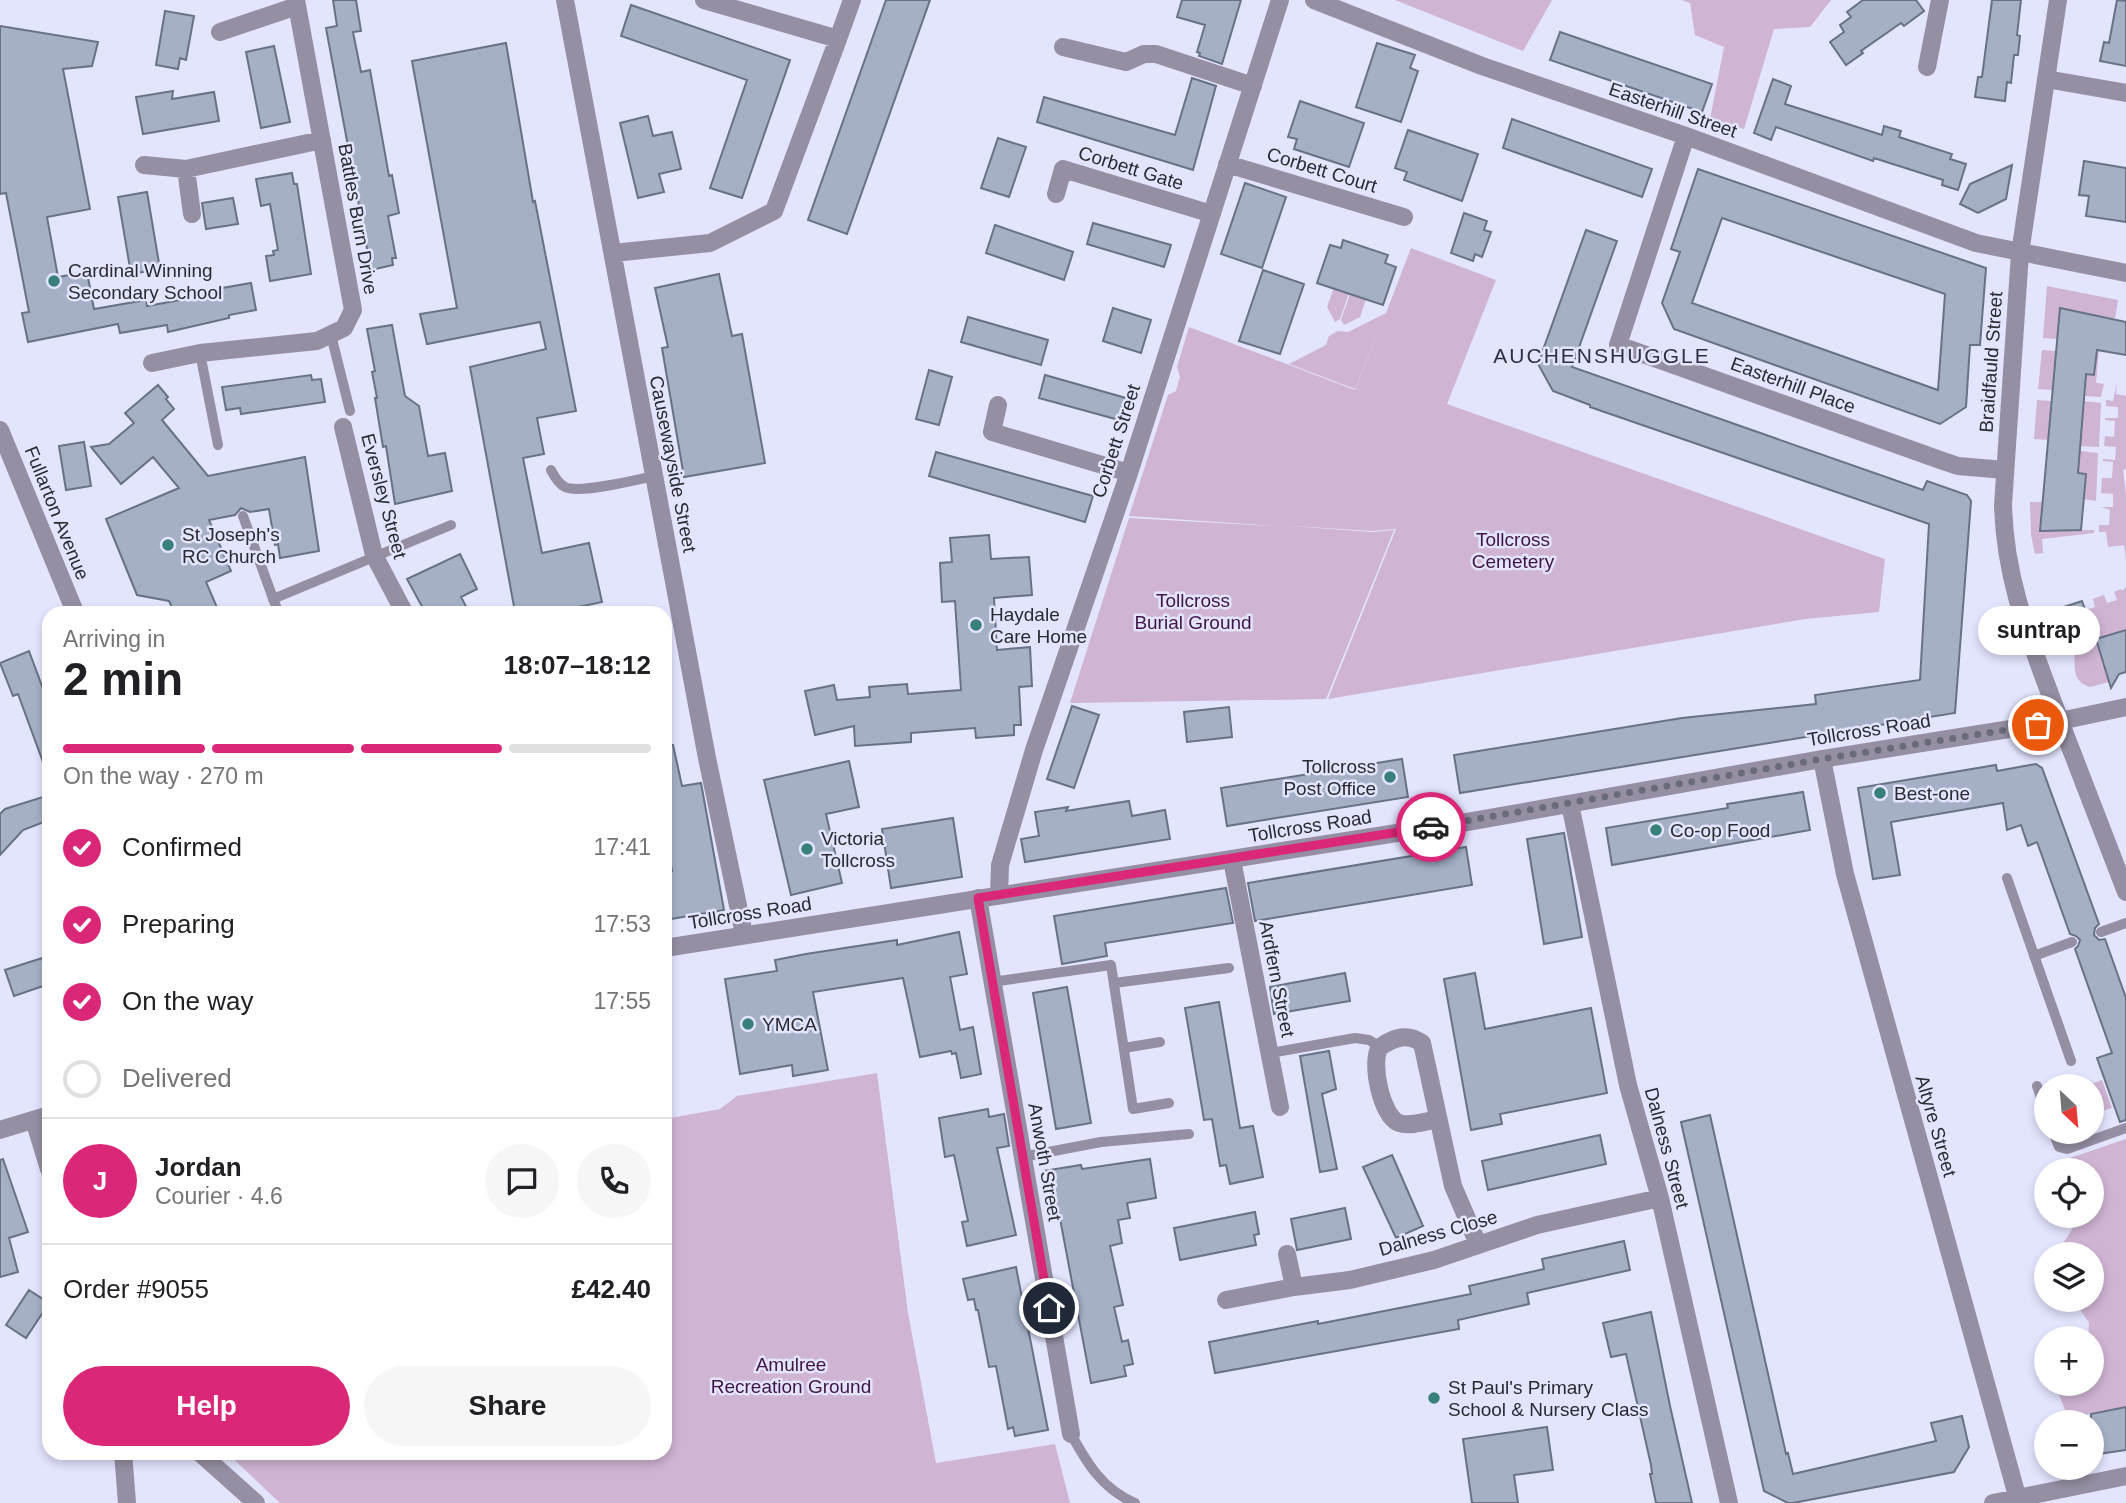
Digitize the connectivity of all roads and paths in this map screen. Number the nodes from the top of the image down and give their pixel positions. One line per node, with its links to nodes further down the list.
1 (565, 0): 25 (street, Causewayside Street)
2 (704, 0): 10 (street)
3 (852, 0): 10 (street)
4 (1280, 0): 14 (street, Corbett Street)
5 (1314, 0): 16 (street, Easterhill Street)
6 (1940, 0): 12 (street)
7 (2058, 0): 13 (street, Braidfauld Street)
8 (297, 3): 9 (street, Battles Burn Drive); 17 (street, Battles Burn Drive)
9 (220, 32)
10 (838, 39): 25 (street)
11 (1063, 47): 14 (street)
12 (1927, 67)
13 (2046, 79): 15 (street); 26 (street, Braidfauld Street)
14 (1253, 86): 18 (street, Corbett Street)
15 (2126, 93)
16 (1686, 136): 26 (street, Easterhill Street); 36 (street, Easterhill Place)
17 (322, 140): 20 (street); 28 (street, Battles Burn Drive)
18 (1227, 164): 23 (street, Corbett Street); 24 (street, Corbett Court)
19 (144, 165): 20 (street)
20 (186, 169): 22 (street)
21 (1056, 194): 23 (street, Corbett Gate)
22 (192, 214)
23 (1212, 214): 37 (street, Corbett Street)
24 (1404, 217)
25 (613, 253): 38 (street, Causewayside Street)
26 (2020, 253): 27 (street, Easterhill Street); 36 (street, Braidfauld Street)
27 (2126, 273)
28 (331, 335): 29 (street); 32 (lane)
29 (200, 353): 30 (street); 34 (lane)
30 (152, 363)
31 (998, 405): 37 (street)
32 (347, 419): 41 (street, Eversley Street)
33 (0, 430): 43 (street, Fullarton Avenue)
34 (218, 445)
35 (551, 470): 38 (lane)
36 (2005, 470): 47 (street, Braidfauld Street)
37 (1129, 472): 53 (street, Corbett Street)
38 (654, 476): 57 (street, Causewayside Street)
39 (243, 516): 42 (lane)
40 (452, 525): 41 (lane)
41 (374, 555): 42 (lane); 45 (street, Eversley Street)
42 (273, 599): 44 (lane)
43 (73, 606)
44 (276, 606)
45 (401, 606)
46 (2126, 707): 47 (street, Tollcross Road)
47 (2060, 721): 48 (street, Tollcross Road); 52 (street, Braidfauld Street)
48 (1822, 759): 49 (street, Tollcross Road); 89 (street, Altyre Street)
49 (1570, 804): 50 (street, Tollcross Road); 80 (street, Dalness Street)
50 (1232, 860): 53 (street, Tollcross Road); 67 (street, Ardfern Street)
51 (2007, 878): 60 (lane)
52 (2126, 891)
53 (999, 895): 54 (street, Tollcross Road)
54 (978, 898): 57 (street, Tollcross Road); 62 (street, Anwoth Street)
55 (2126, 923): 56 (lane)
56 (2101, 932)
57 (744, 934): 59 (street, Tollcross Road)
58 (2073, 942): 60 (lane)
59 (672, 947)
60 (2034, 956): 68 (lane)
61 (1228, 968): 63 (lane)
62 (992, 982): 63 (lane); 79 (street, Anwoth Street)
63 (1114, 984): 66 (lane)
64 (1160, 1042): 66 (lane)
65 (1380, 1047): 67 (lane); 72 (street); 72 (street)
66 (1124, 1048): 69 (lane)
67 (1270, 1053): 70 (street, Ardfern Street)
68 (2071, 1061)
69 (1169, 1103)
70 (1280, 1107)
71 (41, 1117): 74 (street)
72 (1438, 1119): 81 (street)
73 (2126, 1128): 76 (lane)
74 (0, 1130)
75 (1189, 1134): 79 (lane)
76 (2104, 1136)
77 (2058, 1144): 78 (lane)
78 (2081, 1144)
79 (1022, 1157): 85 (street, Anwoth Street)
80 (1660, 1198): 81 (street, Dalness Close); 93 (street, Dalness Street)
81 (1478, 1244): 83 (street, Dalness Close)
82 (1287, 1254): 83 (street)
83 (1294, 1287): 84 (street, Dalness Close)
84 (1226, 1300)
85 (1071, 1434): 92 (lane)
86 (123, 1460): 90 (street)
87 (208, 1460): 91 (street)
88 (2126, 1476): 89 (street)
89 (2019, 1501): 94 (street)
90 (127, 1503)
91 (256, 1503)
92 (1135, 1503)
93 (1729, 1503)
94 (1993, 1503)

